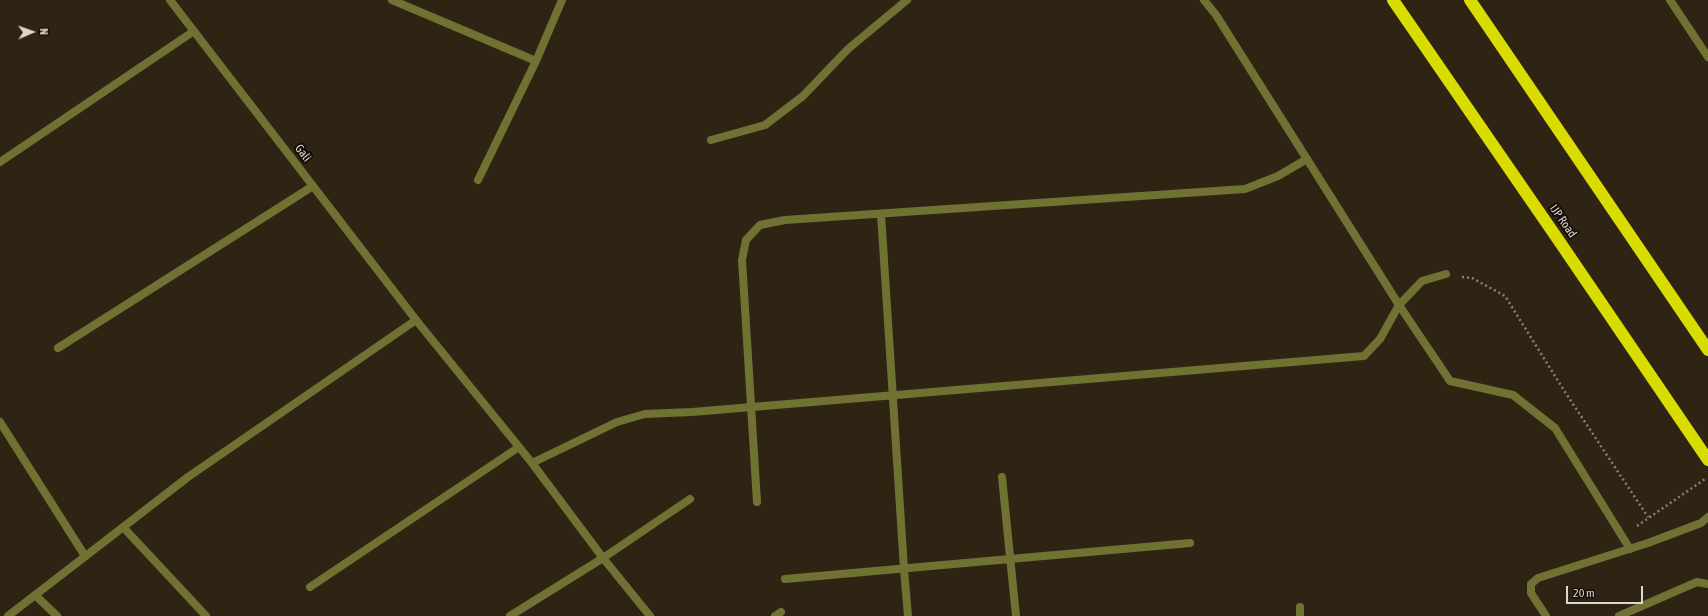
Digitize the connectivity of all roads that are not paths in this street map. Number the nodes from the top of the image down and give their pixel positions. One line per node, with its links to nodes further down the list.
1 (170, 0): 9 (street, Gali)
2 (392, 0): 11 (street)
3 (562, 0): 11 (street)
4 (907, 0): 12 (street)
5 (1204, 0): 13 (street)
6 (1393, 0): 28 (highway, IJP Road)
7 (1470, 0): 21 (highway)
8 (1670, 0): 10 (street)
9 (194, 31): 14 (street); 16 (street, Gali)
10 (1708, 57)
11 (536, 61): 15 (street)
12 (711, 140)
13 (1307, 159): 17 (street); 19 (street)
14 (0, 162)
15 (478, 180)
16 (313, 186): 20 (street, Gali); 22 (street)
17 (881, 214): 24 (street); 25 (street)
18 (1446, 274): 19 (street)
19 (1399, 305): 24 (street); 36 (street)
20 (416, 320): 27 (street, Gali); 34 (street)
21 (1702, 333): 23 (highway)
22 (58, 348)
23 (1708, 350)
24 (894, 395): 25 (street); 40 (street)
25 (752, 407): 29 (street); 32 (street)
26 (0, 422): 37 (street)
27 (519, 448): 29 (street, Gali); 43 (street)
28 (1708, 460)
29 (532, 463): 38 (street, Gali)
30 (1002, 477): 39 (street)
31 (690, 500): 38 (street)
32 (757, 502)
33 (1708, 517): 36 (street)
34 (123, 527): 37 (street); 47 (street)
35 (1190, 543): 39 (street)
36 (1630, 549): 52 (street)
37 (85, 556): 44 (street)
38 (603, 558): 48 (street); 49 (street, Gali)
39 (1011, 559): 40 (street); 51 (street)
40 (904, 569): 41 (street); 50 (street)
41 (785, 579)
42 (1708, 584): 53 (street)
43 (310, 587)
44 (35, 595): 45 (street); 46 (street)
45 (8, 616)
46 (57, 616)
47 (206, 616)
48 (510, 616)
49 (650, 616)
50 (908, 616)
51 (1016, 616)
52 (1546, 616)
53 (1619, 616)

